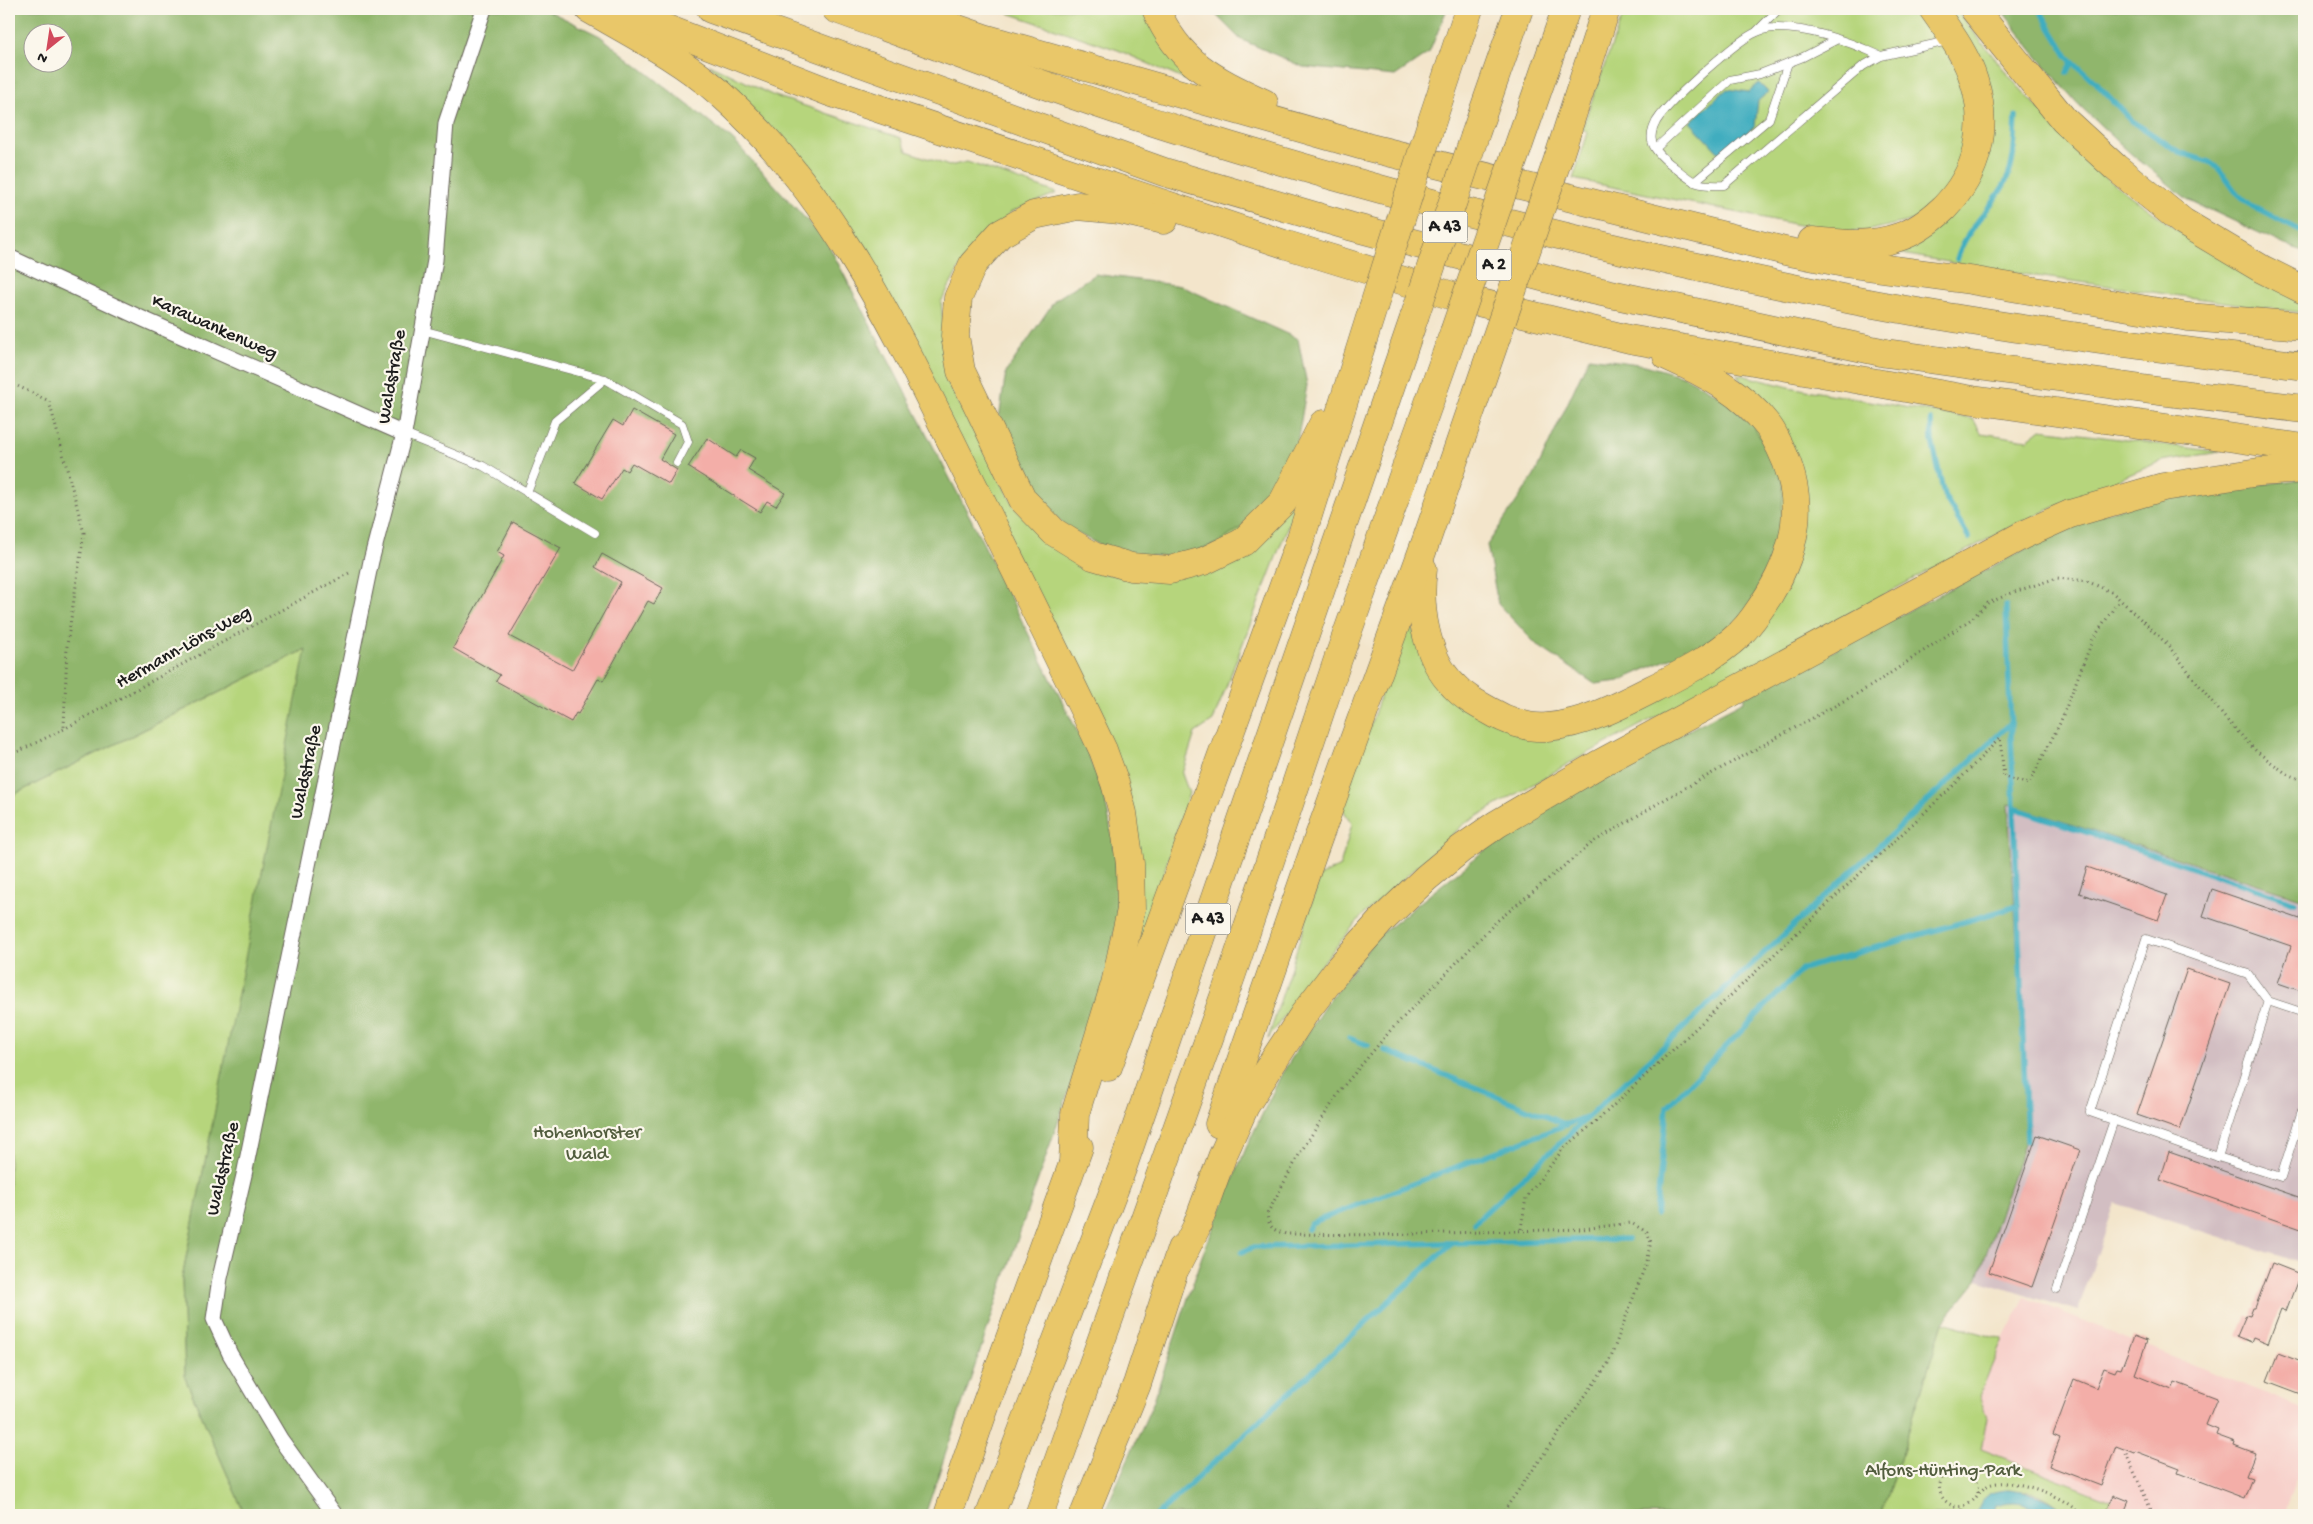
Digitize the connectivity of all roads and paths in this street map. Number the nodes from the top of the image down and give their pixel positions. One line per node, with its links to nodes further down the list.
1 (484, 9): 32 (street, Waldstraße)
2 (589, 9): 56 (highway)
3 (616, 9): 28 (highway)
4 (711, 9): 38 (highway, A 2)
5 (836, 9): 34 (highway, A 2)
6 (901, 9): 24 (highway)
7 (1156, 9): 24 (highway)
8 (1464, 9): 20 (highway)
9 (1469, 9): 20 (highway)
10 (1518, 9): 65 (highway, A 43, bridge)
11 (1566, 9): 66 (highway, A 43, bridge)
12 (1606, 9): 21 (highway)
13 (1614, 9): 21 (highway)
14 (1780, 9): 17 (lane)
15 (1933, 9): 19 (highway)
16 (1974, 9): 30 (highway)
17 (1756, 32): 18 (lane); 25 (lane)
18 (1836, 40): 22 (lane); 23 (lane)
19 (1954, 40): 22 (lane); 27 (highway)
20 (1458, 42): 35 (highway, bridge)
21 (1596, 45): 45 (highway, bridge)
22 (1881, 56): 26 (lane)
23 (1788, 63): 25 (lane); 26 (lane)
24 (1367, 147): 27 (highway)
25 (1656, 148): 26 (lane)
26 (1694, 182)
27 (1664, 222): 31 (highway)
28 (1287, 244): 33 (highway); 35 (highway)
29 (9, 256): 39 (street, Karawankenweg)
30 (2304, 290)
31 (2304, 326)
32 (422, 330): 36 (lane); 39 (street, Waldstraße)
33 (1630, 339): 40 (highway); 45 (highway)
34 (2304, 366)
35 (1354, 368): 56 (highway)
36 (605, 378): 41 (lane); 43 (lane)
37 (9, 382): 48 (path)
38 (2304, 409)
39 (404, 434): 43 (lane); 46 (street, Waldstraße)
40 (2304, 448)
41 (676, 463)
42 (2304, 469): 58 (highway)
43 (527, 493): 44 (lane)
44 (595, 533)
45 (1426, 542): 58 (highway)
46 (371, 561): 48 (path, Hermann-Löns-Weg); 63 (street, Waldstraße)
47 (2120, 599): 50 (path); 57 (path); 57 (path)
48 (64, 728): 49 (path, Hermann-Löns-Weg)
49 (9, 756)
50 (2304, 781)
51 (2268, 1001): 52 (lane); 54 (lane); 55 (lane)
52 (2304, 1013)
53 (2304, 1104): 55 (lane)
54 (2114, 1120): 55 (lane); 59 (lane)
55 (2218, 1156)
56 (1073, 1163): 64 (highway)
57 (1521, 1230): 68 (path)
58 (1176, 1267): 67 (highway)
59 (2057, 1289)
60 (2124, 1449): 71 (path)
61 (1978, 1492): 62 (path); 62 (path); 70 (path)
62 (1962, 1507): 69 (path)
63 (335, 1515)
64 (948, 1515)
65 (990, 1515)
66 (1039, 1515)
67 (1084, 1515)
68 (1501, 1515)
69 (1961, 1515)
70 (2080, 1515)
71 (2151, 1515)

